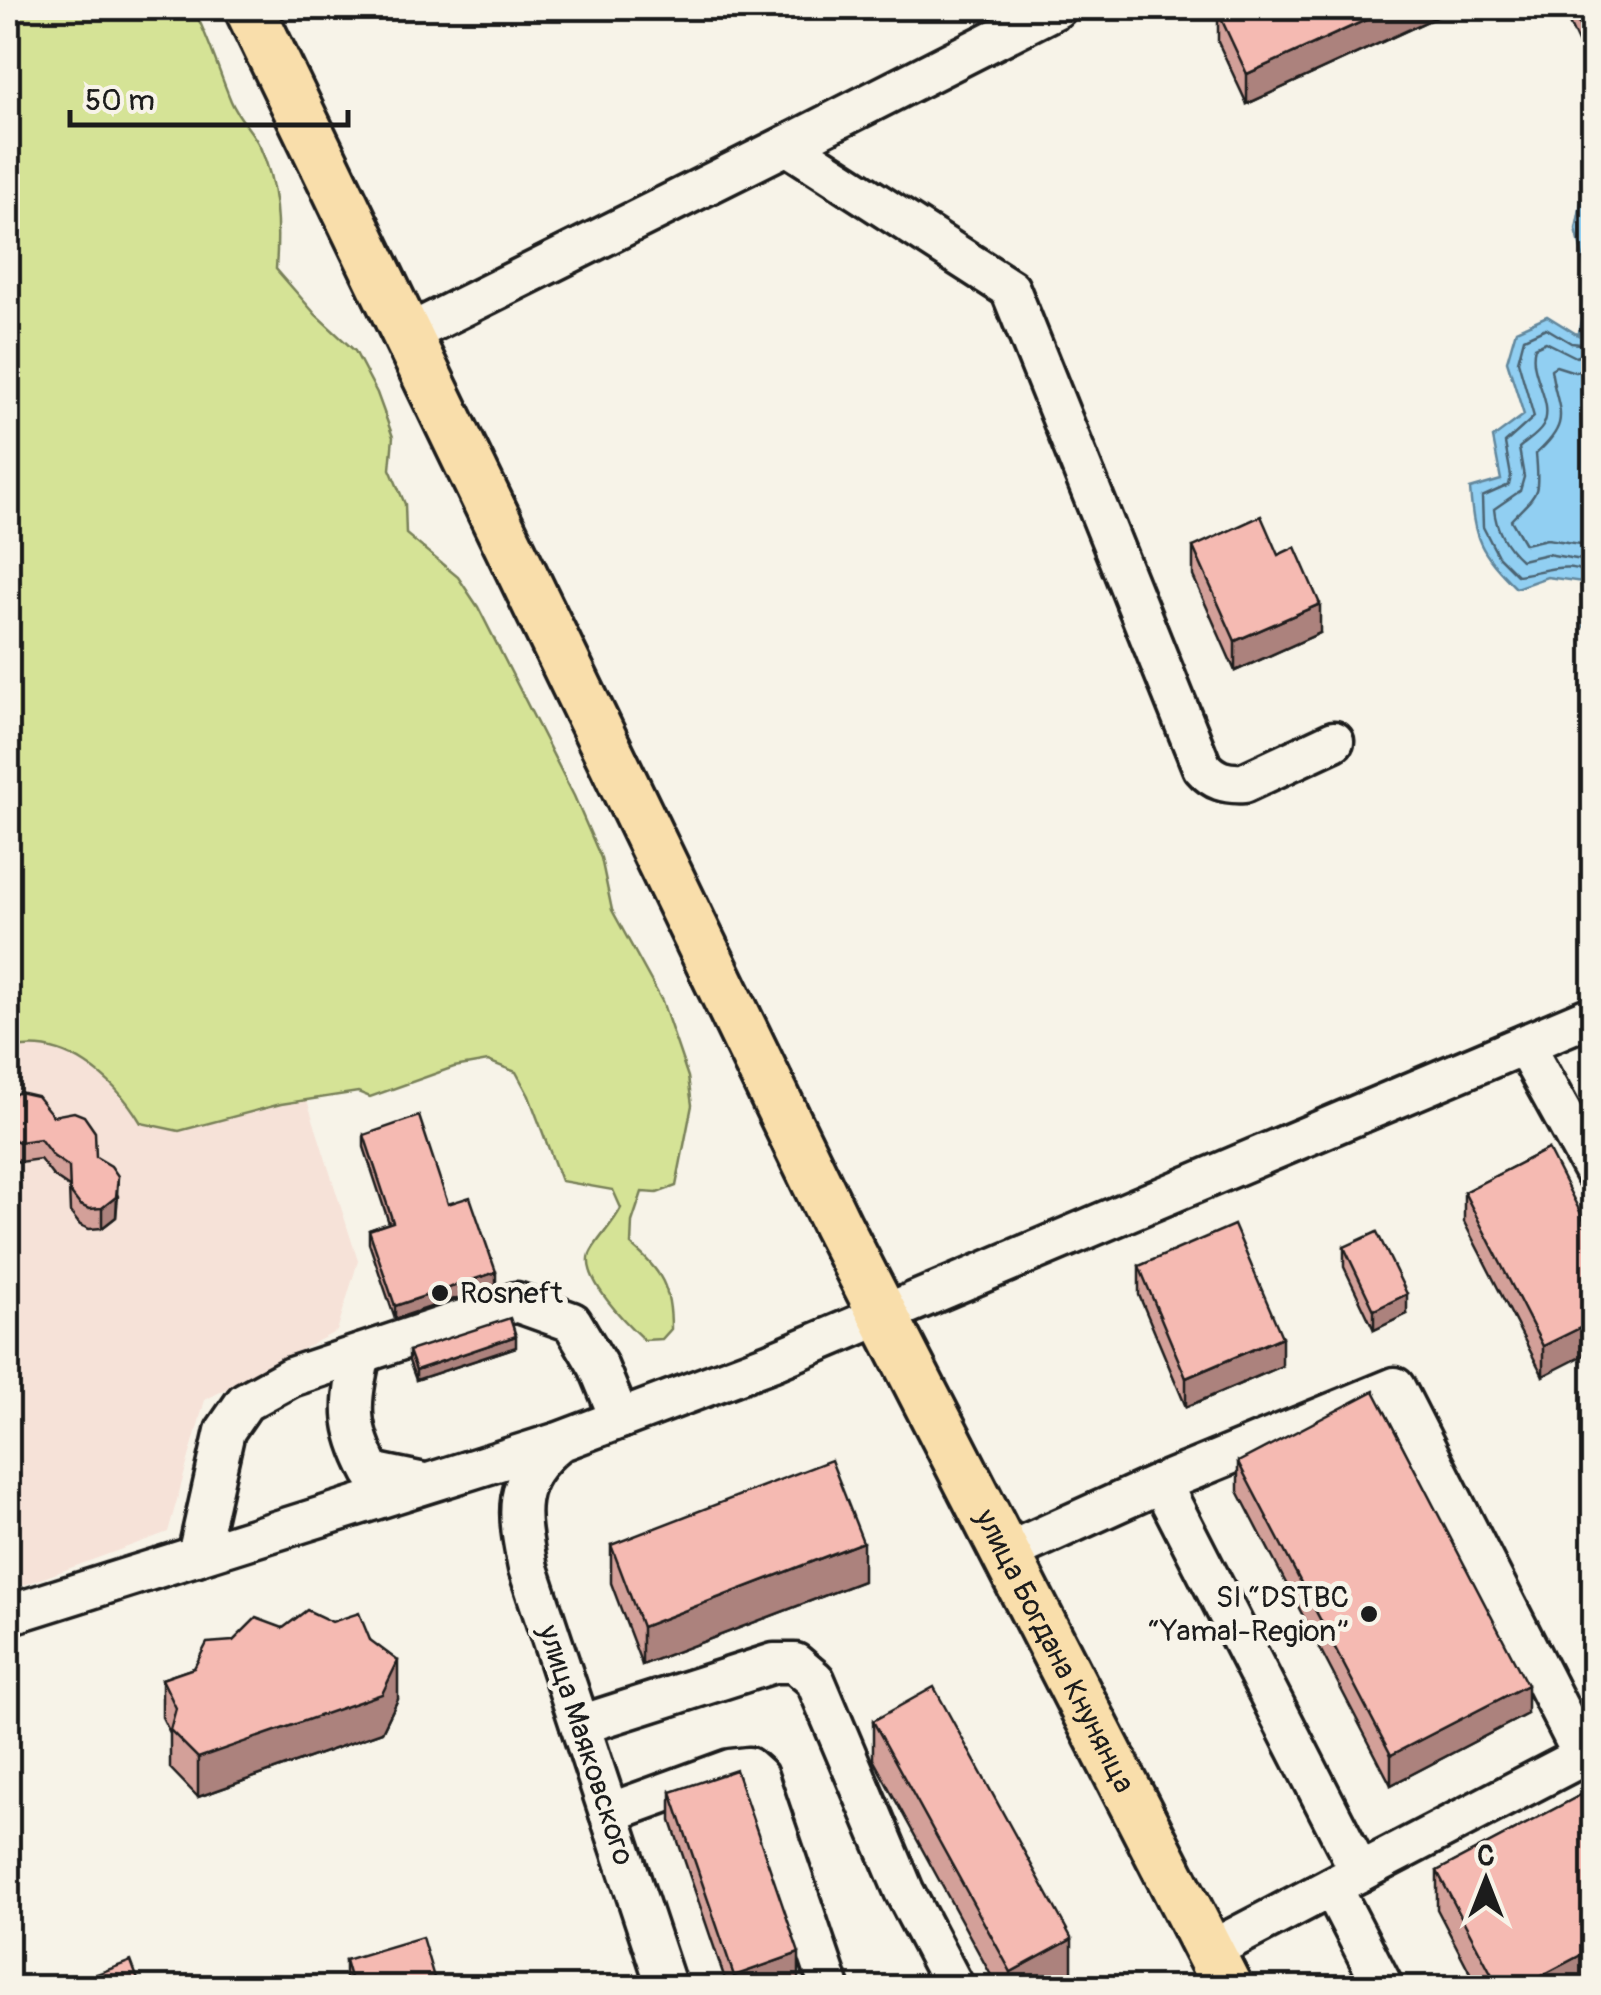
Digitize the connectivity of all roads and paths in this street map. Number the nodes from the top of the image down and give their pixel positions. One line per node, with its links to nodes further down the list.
1 (249, 8): 4 (main road, улица Богдана Кнунянца)
2 (1057, 8): 3 (street)
3 (787, 144): 4 (street); 5 (street)
4 (406, 334): 9 (main road, улица Богдана Кнунянца)
5 (1334, 741)
6 (1594, 1015): 7 (street)
7 (1524, 1044): 8 (street); 9 (street)
8 (1594, 1172)
9 (883, 1314): 11 (street); 15 (main road, улица Богдана Кнунянца)
10 (361, 1354): 11 (street); 13 (street); 16 (street)
11 (620, 1419): 12 (street)
12 (559, 1442): 13 (street); 18 (street, улица Маяковского)
13 (422, 1483): 16 (street)
14 (1161, 1483): 15 (street); 20 (street); 20 (street)
15 (1006, 1553): 21 (main road, улица Богдана Кнунянца)
16 (197, 1556): 17 (street)
17 (8, 1615)
18 (580, 1725): 19 (street, улица Маяковского); 24 (street)
19 (609, 1812): 22 (street, улица Маяковского); 23 (street)
20 (1346, 1880): 21 (street); 25 (street)
21 (1218, 1969)
22 (667, 1988)
23 (830, 1988)
24 (955, 1988)
25 (1384, 1988)

